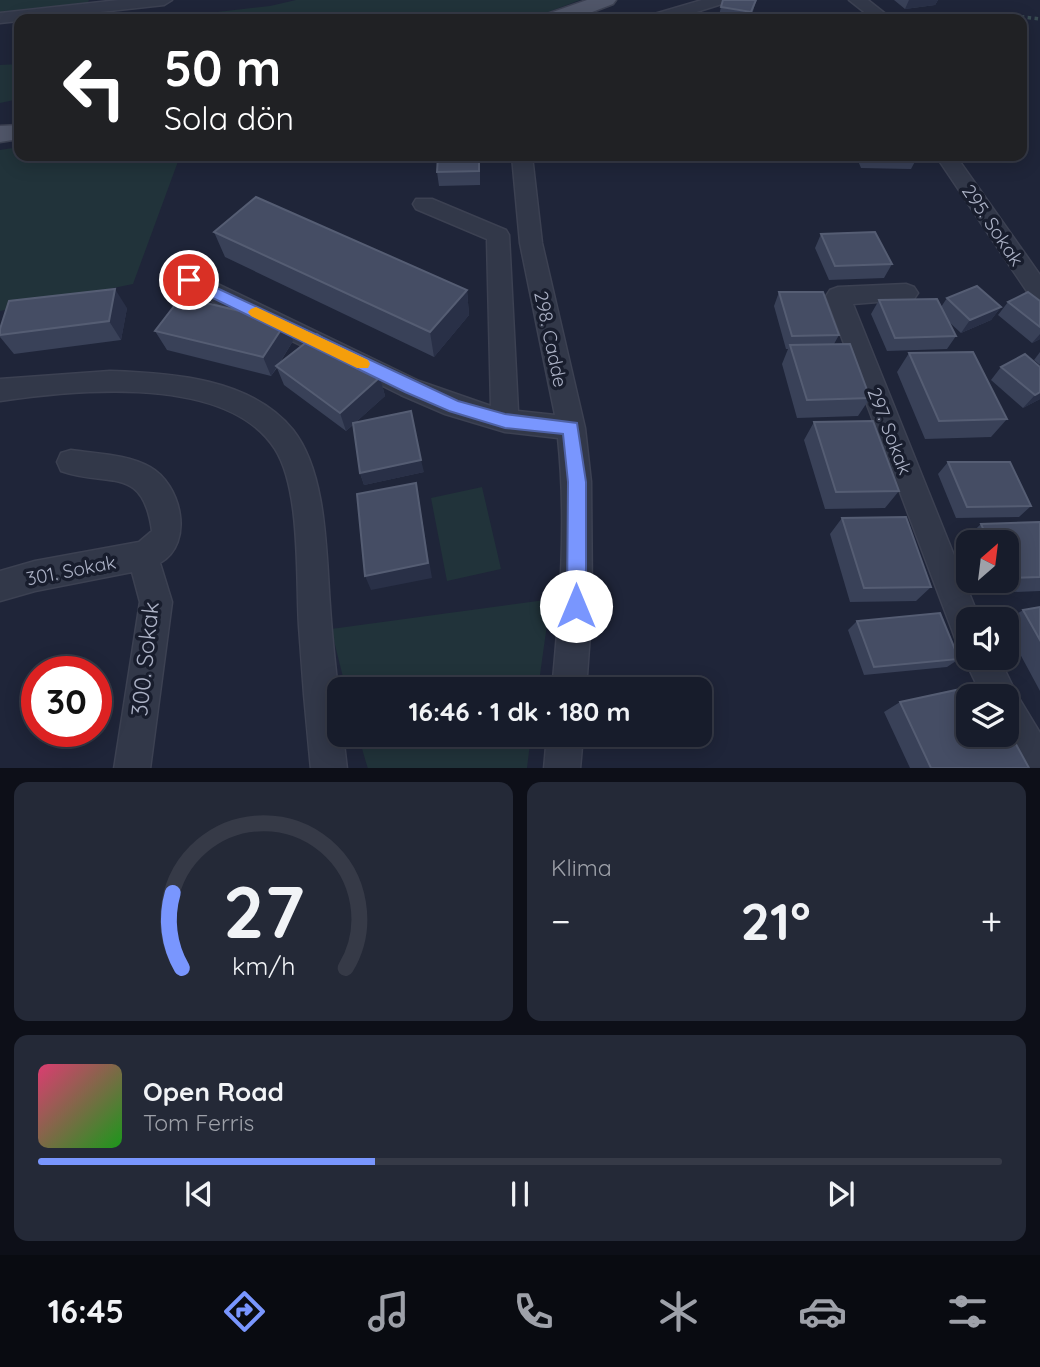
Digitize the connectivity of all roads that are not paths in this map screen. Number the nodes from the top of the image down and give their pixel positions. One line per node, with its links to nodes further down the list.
1 (164, 0): 6 (street)
2 (606, 0): 7 (main road)
3 (615, 0): 8 (main road)
4 (719, 0): 9 (street)
5 (857, 0): 10 (street)
6 (36, 14)
7 (568, 14)
8 (595, 14)
9 (673, 14)
10 (877, 14)
11 (523, 161): 19 (street, 298. Cadde)
12 (949, 161): 16 (street, 295. Sokak)
13 (424, 204): 18 (street)
14 (189, 280): 18 (street)
15 (906, 293): 23 (street, 297. Sokak)
16 (1040, 293)
17 (0, 390): 29 (street)
18 (505, 421): 19 (street)
19 (571, 428): 24 (street, 298. Cadde)
20 (71, 462): 21 (street)
21 (143, 556): 22 (street, 301. Sokak); 28 (street, 300. Sokak)
22 (0, 586)
23 (959, 607)
24 (570, 677)
25 (1019, 731): 27 (street)
26 (564, 747): 30 (street)
27 (1040, 767)
28 (131, 768)
29 (329, 768)
30 (562, 768)

